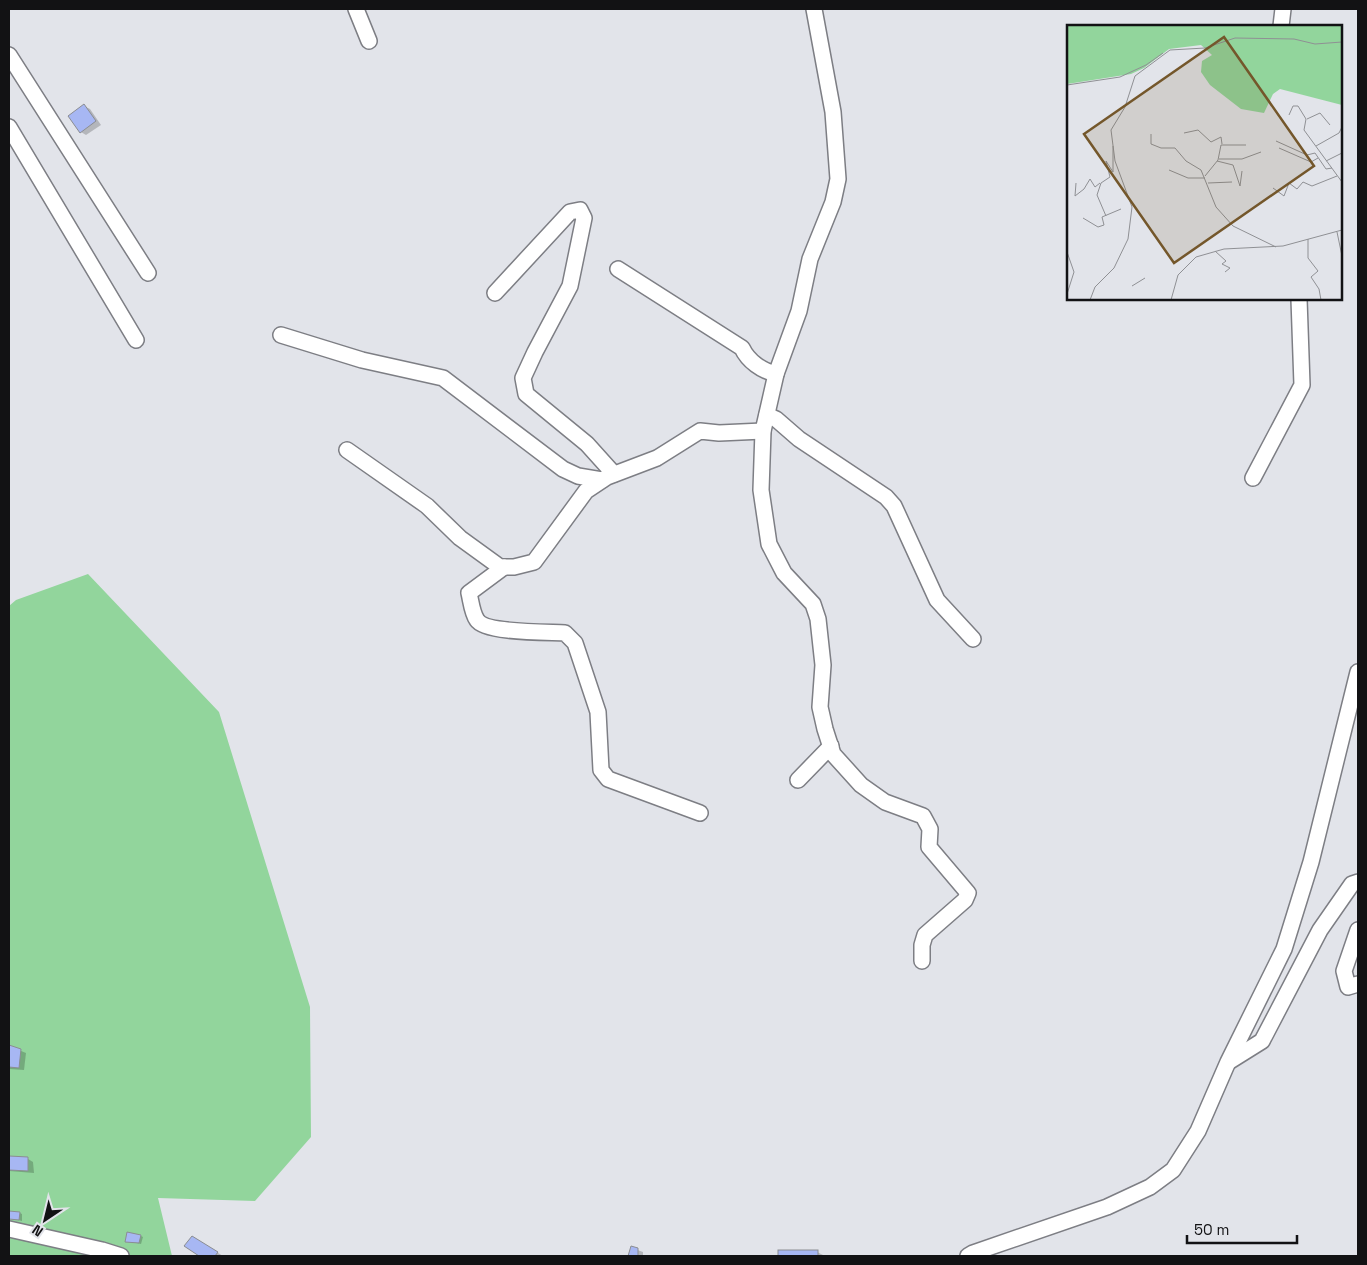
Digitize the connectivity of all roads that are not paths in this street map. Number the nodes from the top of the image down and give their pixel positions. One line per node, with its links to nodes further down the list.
1 (356, 9): 5 (street)
2 (814, 9): 14 (street)
3 (1283, 9): 4 (street)
4 (1281, 25)
5 (369, 41)
6 (9, 55): 9 (street)
7 (9, 127): 13 (street)
8 (618, 269): 14 (street)
9 (148, 274)
10 (495, 293): 18 (street)
11 (1299, 300): 19 (street)
12 (281, 335): 18 (street)
13 (136, 340)
14 (776, 374): 15 (street)
15 (767, 414): 16 (street); 21 (street)
16 (763, 431): 18 (street); 23 (street)
17 (347, 450): 20 (street)
18 (608, 477): 20 (street)
19 (1253, 478)
20 (504, 567): 25 (street)
21 (973, 639)
22 (1358, 672): 30 (street)
23 (831, 746): 24 (street); 28 (street)
24 (798, 780)
25 (700, 813)
26 (1358, 882): 30 (street)
27 (1358, 930): 29 (street)
28 (922, 961)
29 (1358, 984)
30 (1228, 1062): 33 (street)
31 (9, 1229): 32 (street)
32 (121, 1256)
33 (968, 1256)

